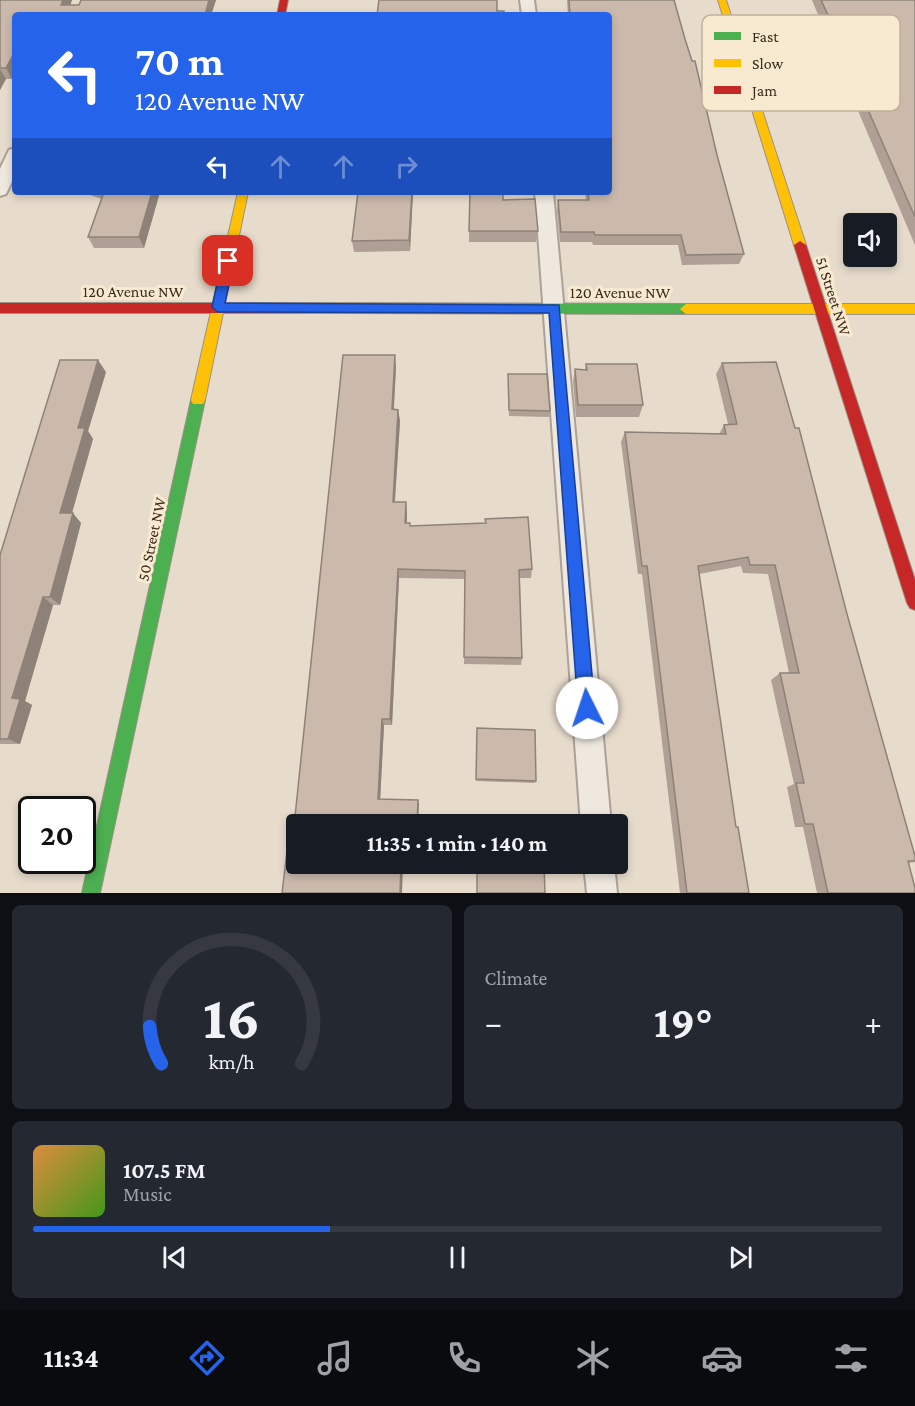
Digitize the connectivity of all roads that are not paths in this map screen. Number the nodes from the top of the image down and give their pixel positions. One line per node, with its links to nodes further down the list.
1 (722, 0): 2 (street, 51 Street NW)
2 (727, 15)
3 (758, 111): 11 (street, 51 Street NW)
4 (12, 161): 5 (lane)
5 (0, 190)
6 (242, 195): 8 (street, 50 Street NW)
7 (544, 195): 10 (lane)
8 (218, 307): 9 (street, 120 Avenue NW); 10 (street, 120 Avenue NW); 16 (street, 50 Street NW)
9 (0, 308)
10 (555, 309): 11 (street, 120 Avenue NW); 14 (lane)
11 (821, 309): 12 (street, 120 Avenue NW); 13 (street, 51 Street NW)
12 (915, 309)
13 (915, 603)
14 (595, 814)
15 (600, 874): 17 (lane)
16 (91, 893)
17 (602, 893)

